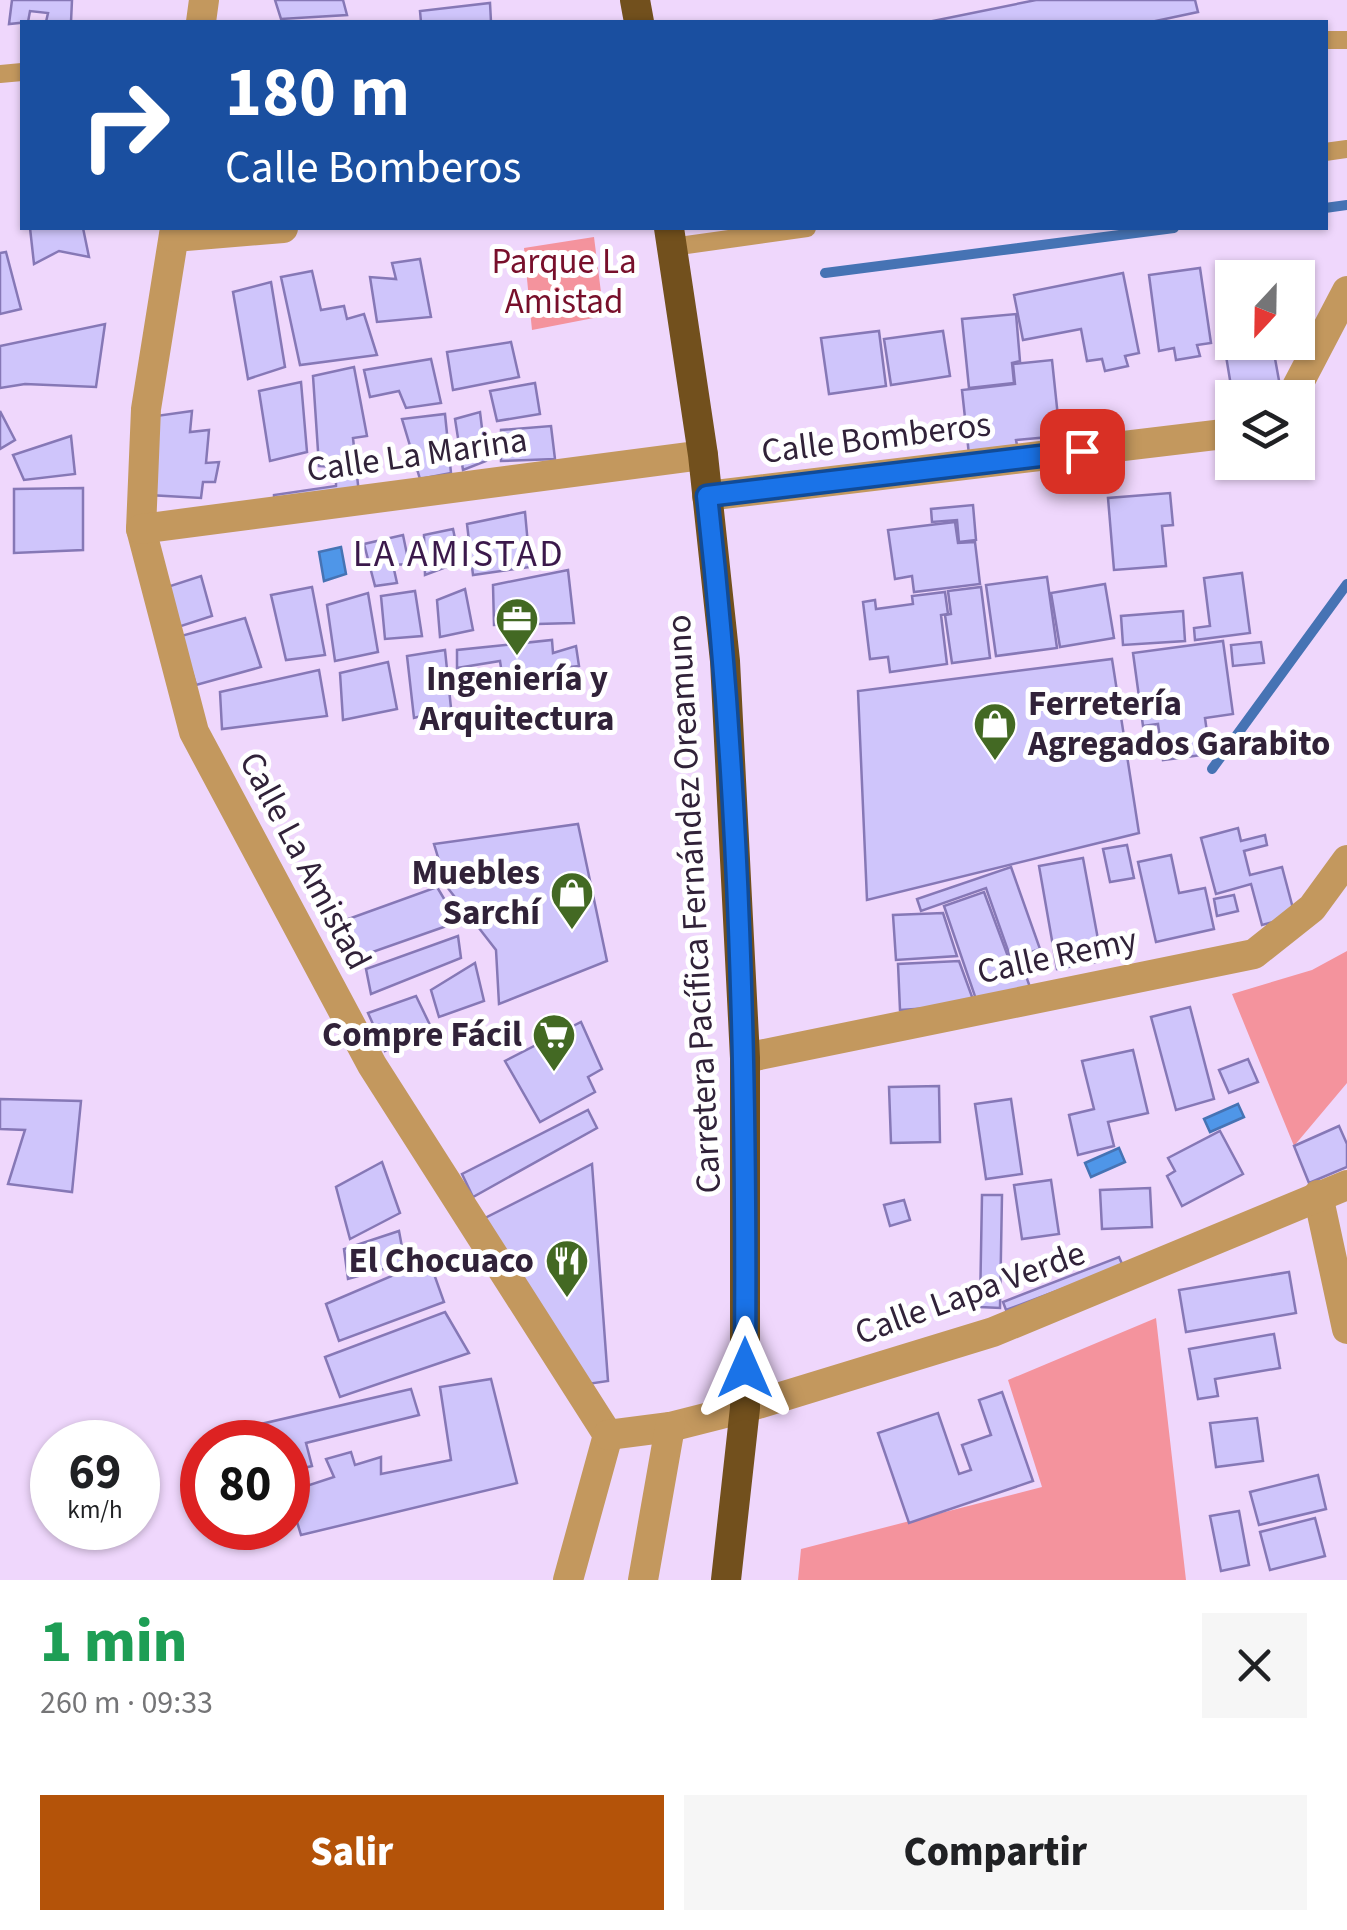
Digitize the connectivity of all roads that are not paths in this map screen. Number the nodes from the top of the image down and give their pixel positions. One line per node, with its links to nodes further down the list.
1 (228, 230): 3 (street)
2 (777, 230): 4 (lane)
3 (174, 232): 10 (street, Calle La Amistad)
4 (671, 237): 8 (highway, Carretera Pacífica Fernández Oreamuno)
5 (1347, 290): 6 (street)
6 (1300, 380)
7 (1215, 435): 9 (street, Calle Bomberos)
8 (702, 455): 9 (highway, Carretera Pacífica Fernández Oreamuno); 10 (street, Calle La Marina)
9 (707, 496): 12 (highway, Carretera Pacífica Fernández Oreamuno)
10 (141, 529): 18 (street, Calle La Amistad)
11 (1347, 860): 12 (street, Calle Remy)
12 (745, 1058): 16 (highway, Carretera Pacífica Fernández Oreamuno)
13 (1347, 1185): 14 (street, Calle Lapa Verde)
14 (1318, 1195): 15 (street); 16 (street, Calle Lapa Verde)
15 (1347, 1329)
16 (744, 1408): 17 (street, Calle Lapa Verde); 21 (highway, Carretera Pacífica Fernández Oreamuno)
17 (670, 1428): 18 (street, Calle Lapa Verde); 20 (street)
18 (608, 1435): 19 (street)
19 (568, 1580)
20 (643, 1580)
21 (726, 1580)

